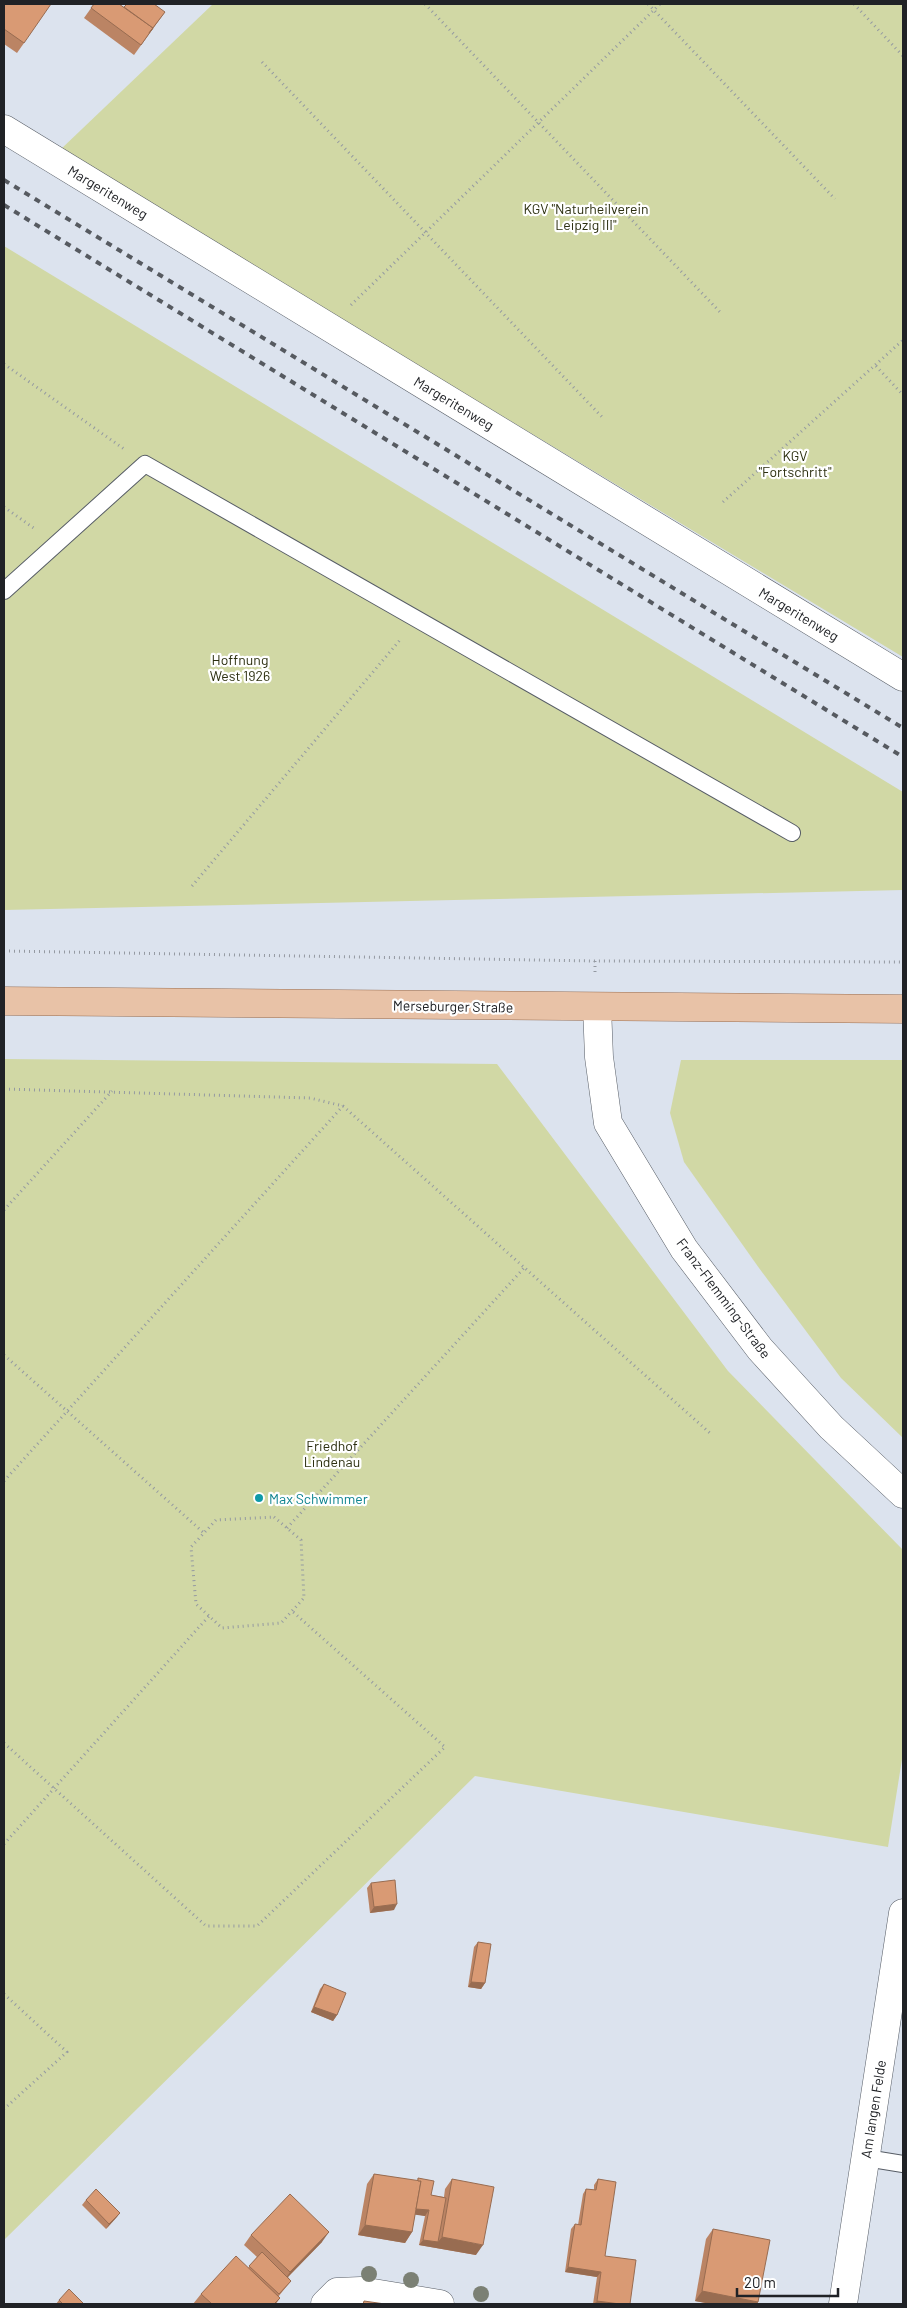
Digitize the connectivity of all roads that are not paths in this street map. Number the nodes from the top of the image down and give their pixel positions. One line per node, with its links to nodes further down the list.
1 (4, 129): 3 (street, Margeritenweg)
2 (4, 591): 4 (lane)
3 (903, 677)
4 (792, 833)
5 (4, 1001): 6 (main road, Merseburger Straße)
6 (596, 1007): 7 (main road, Merseburger Straße); 8 (street, Franz-Flemming-Straße)
7 (903, 1009)
8 (903, 1494)
9 (903, 1913): 10 (street, Am langen Felde)
10 (866, 2158): 11 (lane); 14 (street, Am langen Felde)
11 (903, 2164)
12 (325, 2304): 13 (street)
13 (440, 2304)
14 (843, 2304)

